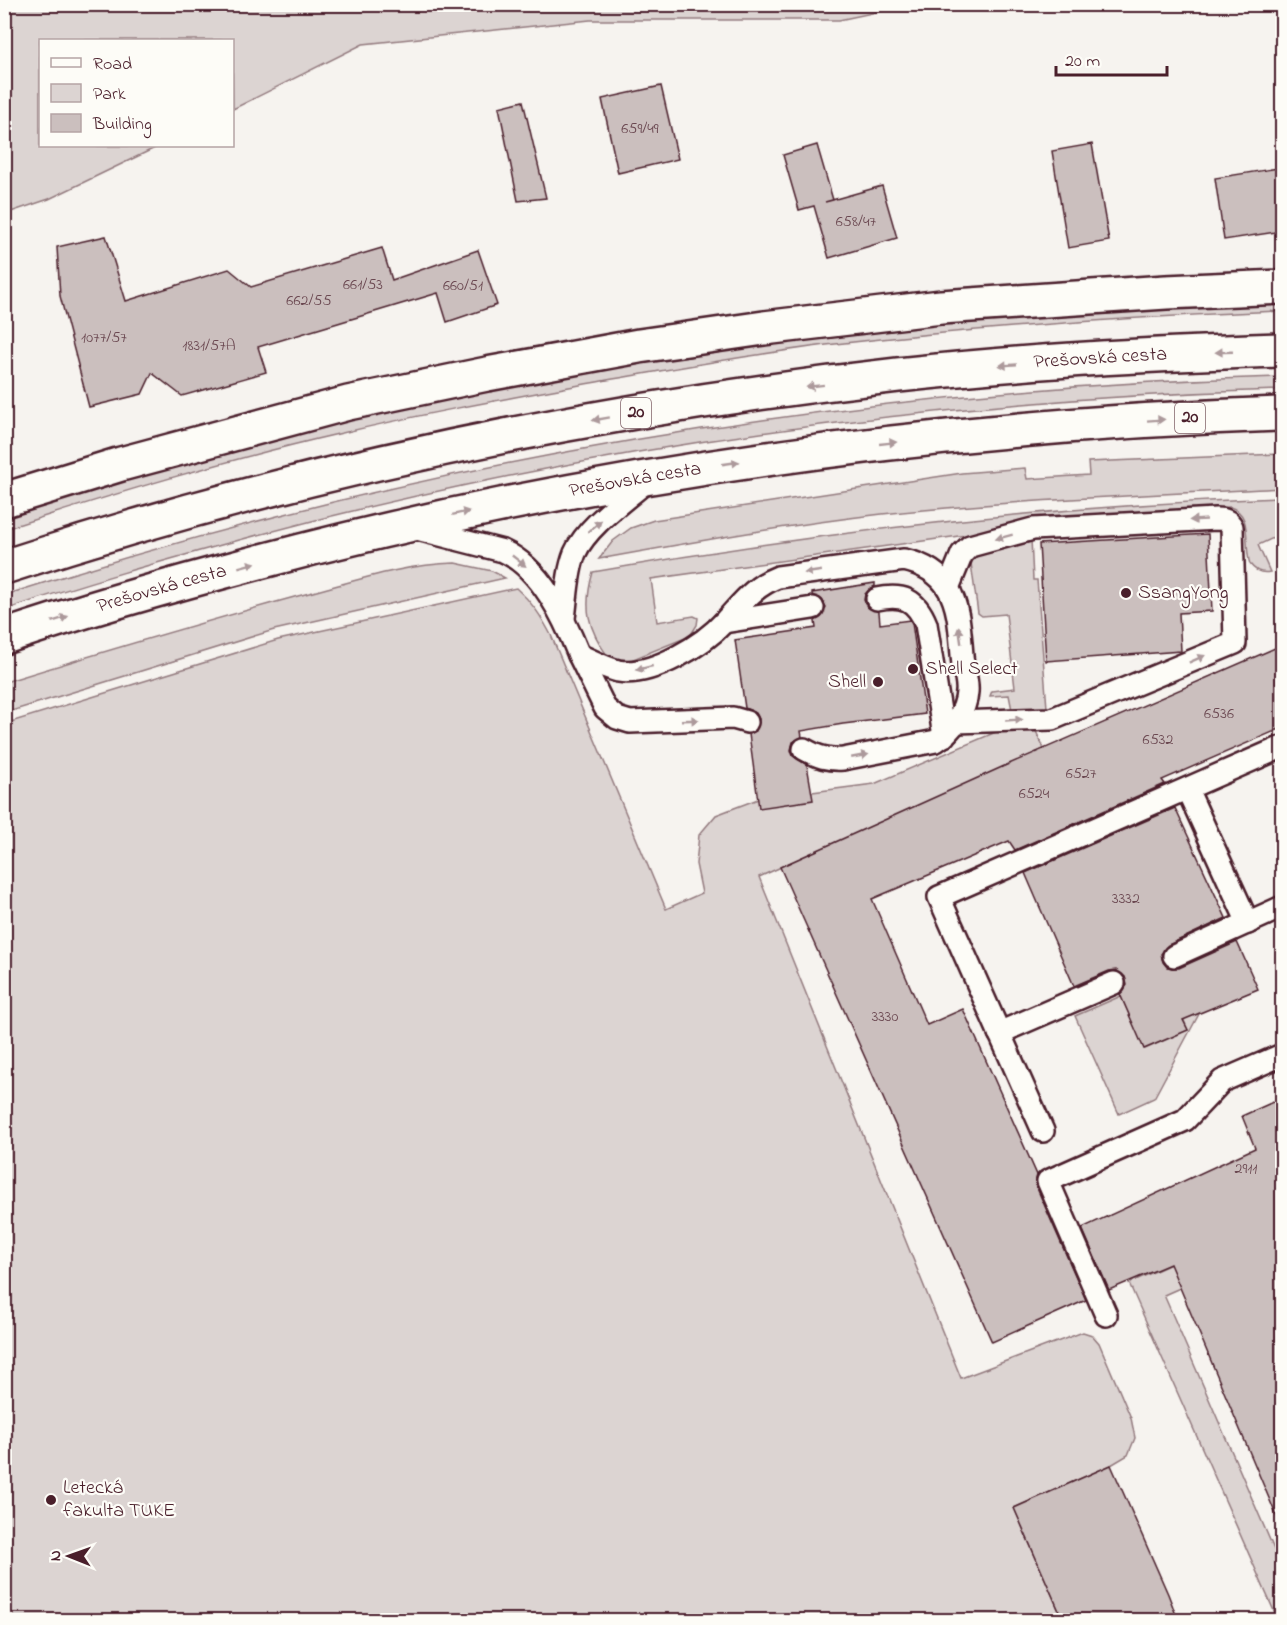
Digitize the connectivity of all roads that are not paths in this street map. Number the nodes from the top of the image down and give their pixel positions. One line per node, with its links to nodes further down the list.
1 (1282, 287): 5 (main road)
2 (1282, 350): 7 (main road, Prešovská cesta / 20, one-way to 7)
3 (1282, 414): 4 (main road, Prešovská cesta / 20, one-way to 3)
4 (652, 475): 6 (main road, Prešovská cesta / 20, one-way to 4); 11 (lane, one-way to 4)
5 (4, 500)
6 (404, 526): 11 (lane, one-way to 11); 13 (main road, Prešovská cesta / 20, one-way to 6)
7 (4, 567)
8 (948, 588): 12 (lane, one-way to 12); 16 (lane, one-way to 8); 16 (lane, one-way to 8)
9 (877, 599): 16 (lane)
10 (813, 608): 12 (lane)
11 (564, 618): 14 (lane)
12 (724, 622): 14 (lane, one-way to 14)
13 (4, 637)
14 (579, 655): 15 (lane, one-way to 15)
15 (747, 722)
16 (950, 729): 18 (lane, one-way to 16)
17 (1282, 747): 19 (lane)
18 (804, 749)
19 (1187, 789): 21 (lane); 24 (lane)
20 (1282, 907): 21 (lane)
21 (1248, 922): 22 (lane)
22 (1174, 956)
23 (1114, 982): 24 (lane)
24 (999, 1034): 26 (lane)
25 (1282, 1055): 27 (lane)
26 (1043, 1131)
27 (1106, 1315)

